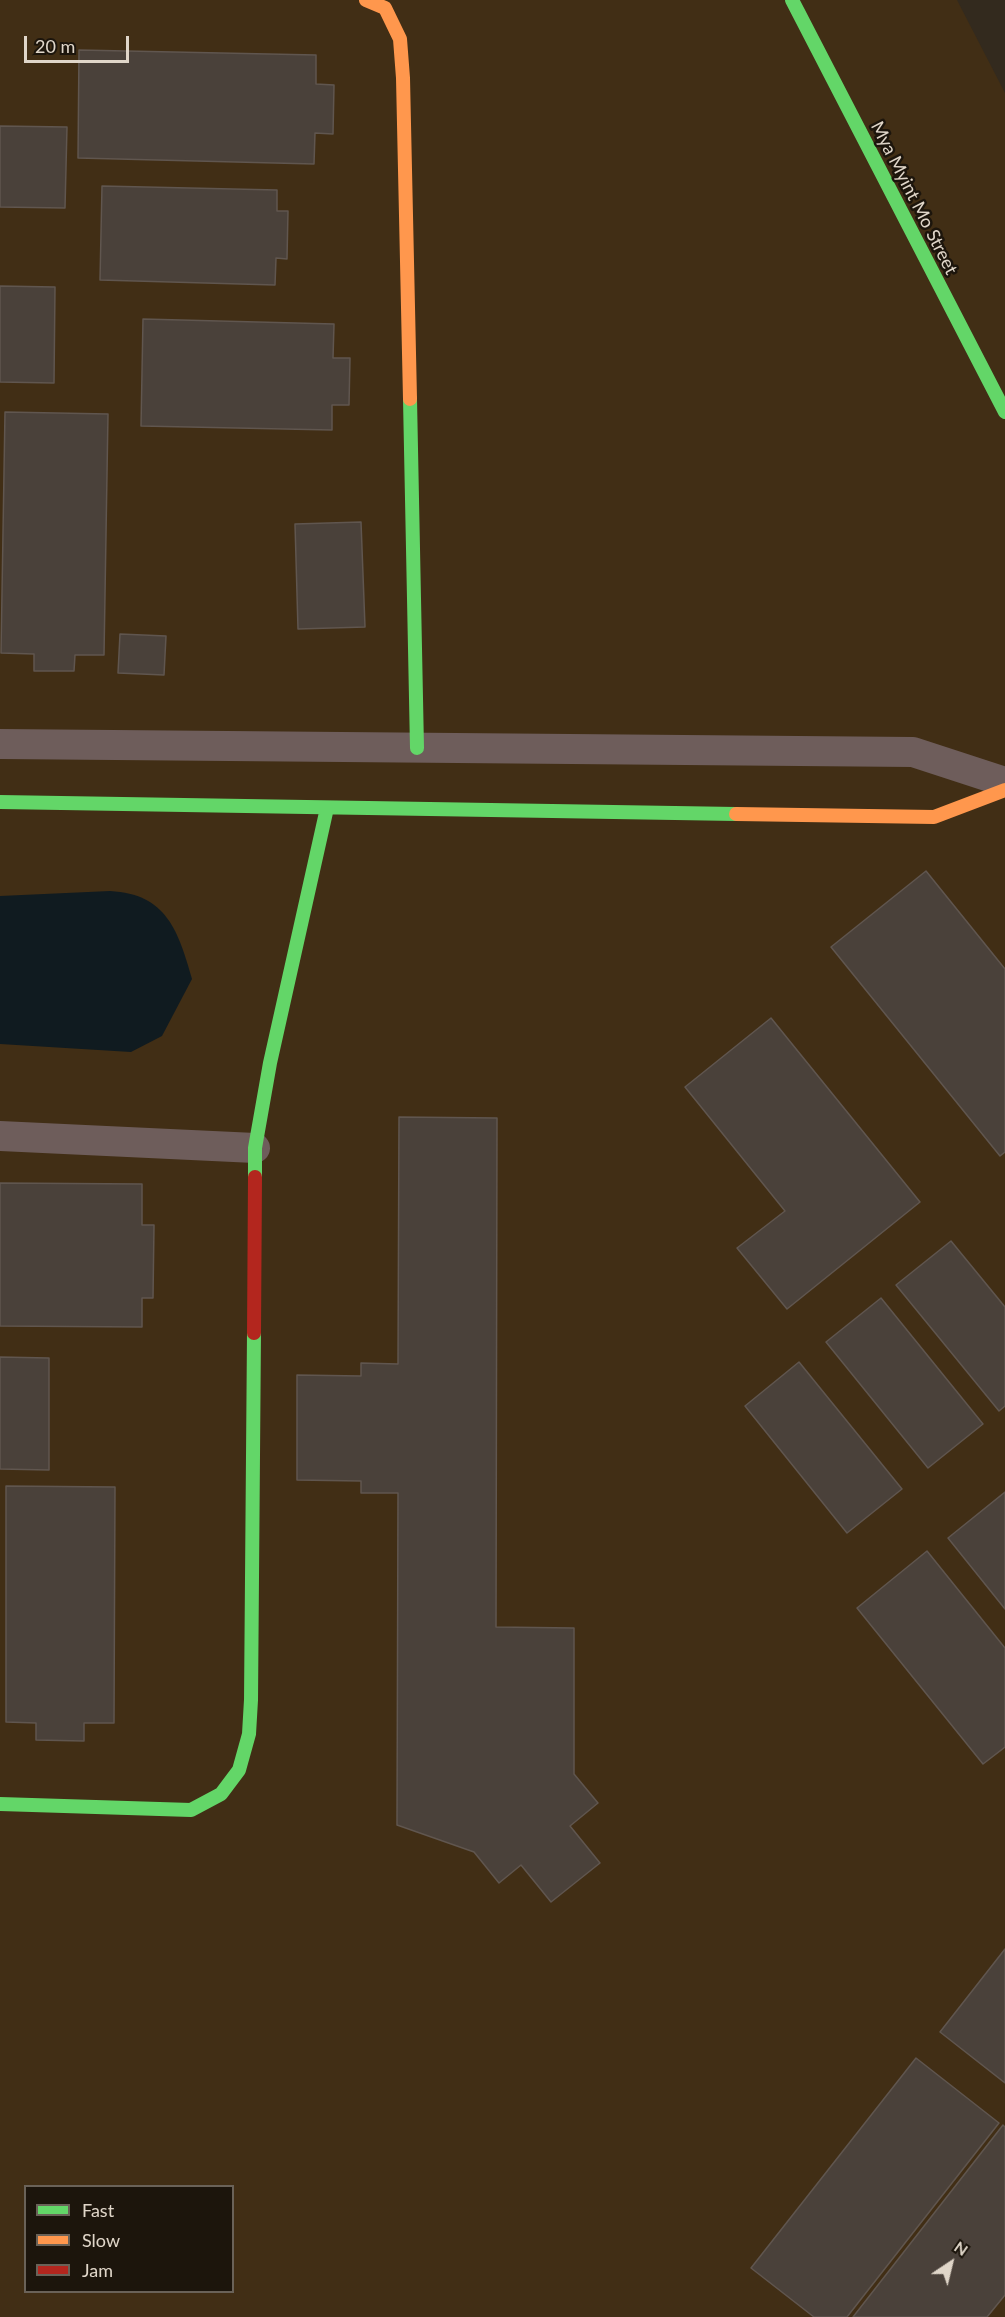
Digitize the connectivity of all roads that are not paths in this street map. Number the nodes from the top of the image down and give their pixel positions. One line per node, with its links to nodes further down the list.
1 (366, 0): 5 (street)
2 (792, 0): 3 (street, Mya Myint Mo Street)
3 (1005, 412)
4 (0, 744): 5 (street)
5 (417, 748): 6 (street)
6 (1005, 782)
7 (1005, 790): 9 (street)
8 (0, 802): 9 (street)
9 (327, 808): 11 (street)
10 (0, 1136): 11 (street)
11 (255, 1148): 12 (street)
12 (0, 1804)

